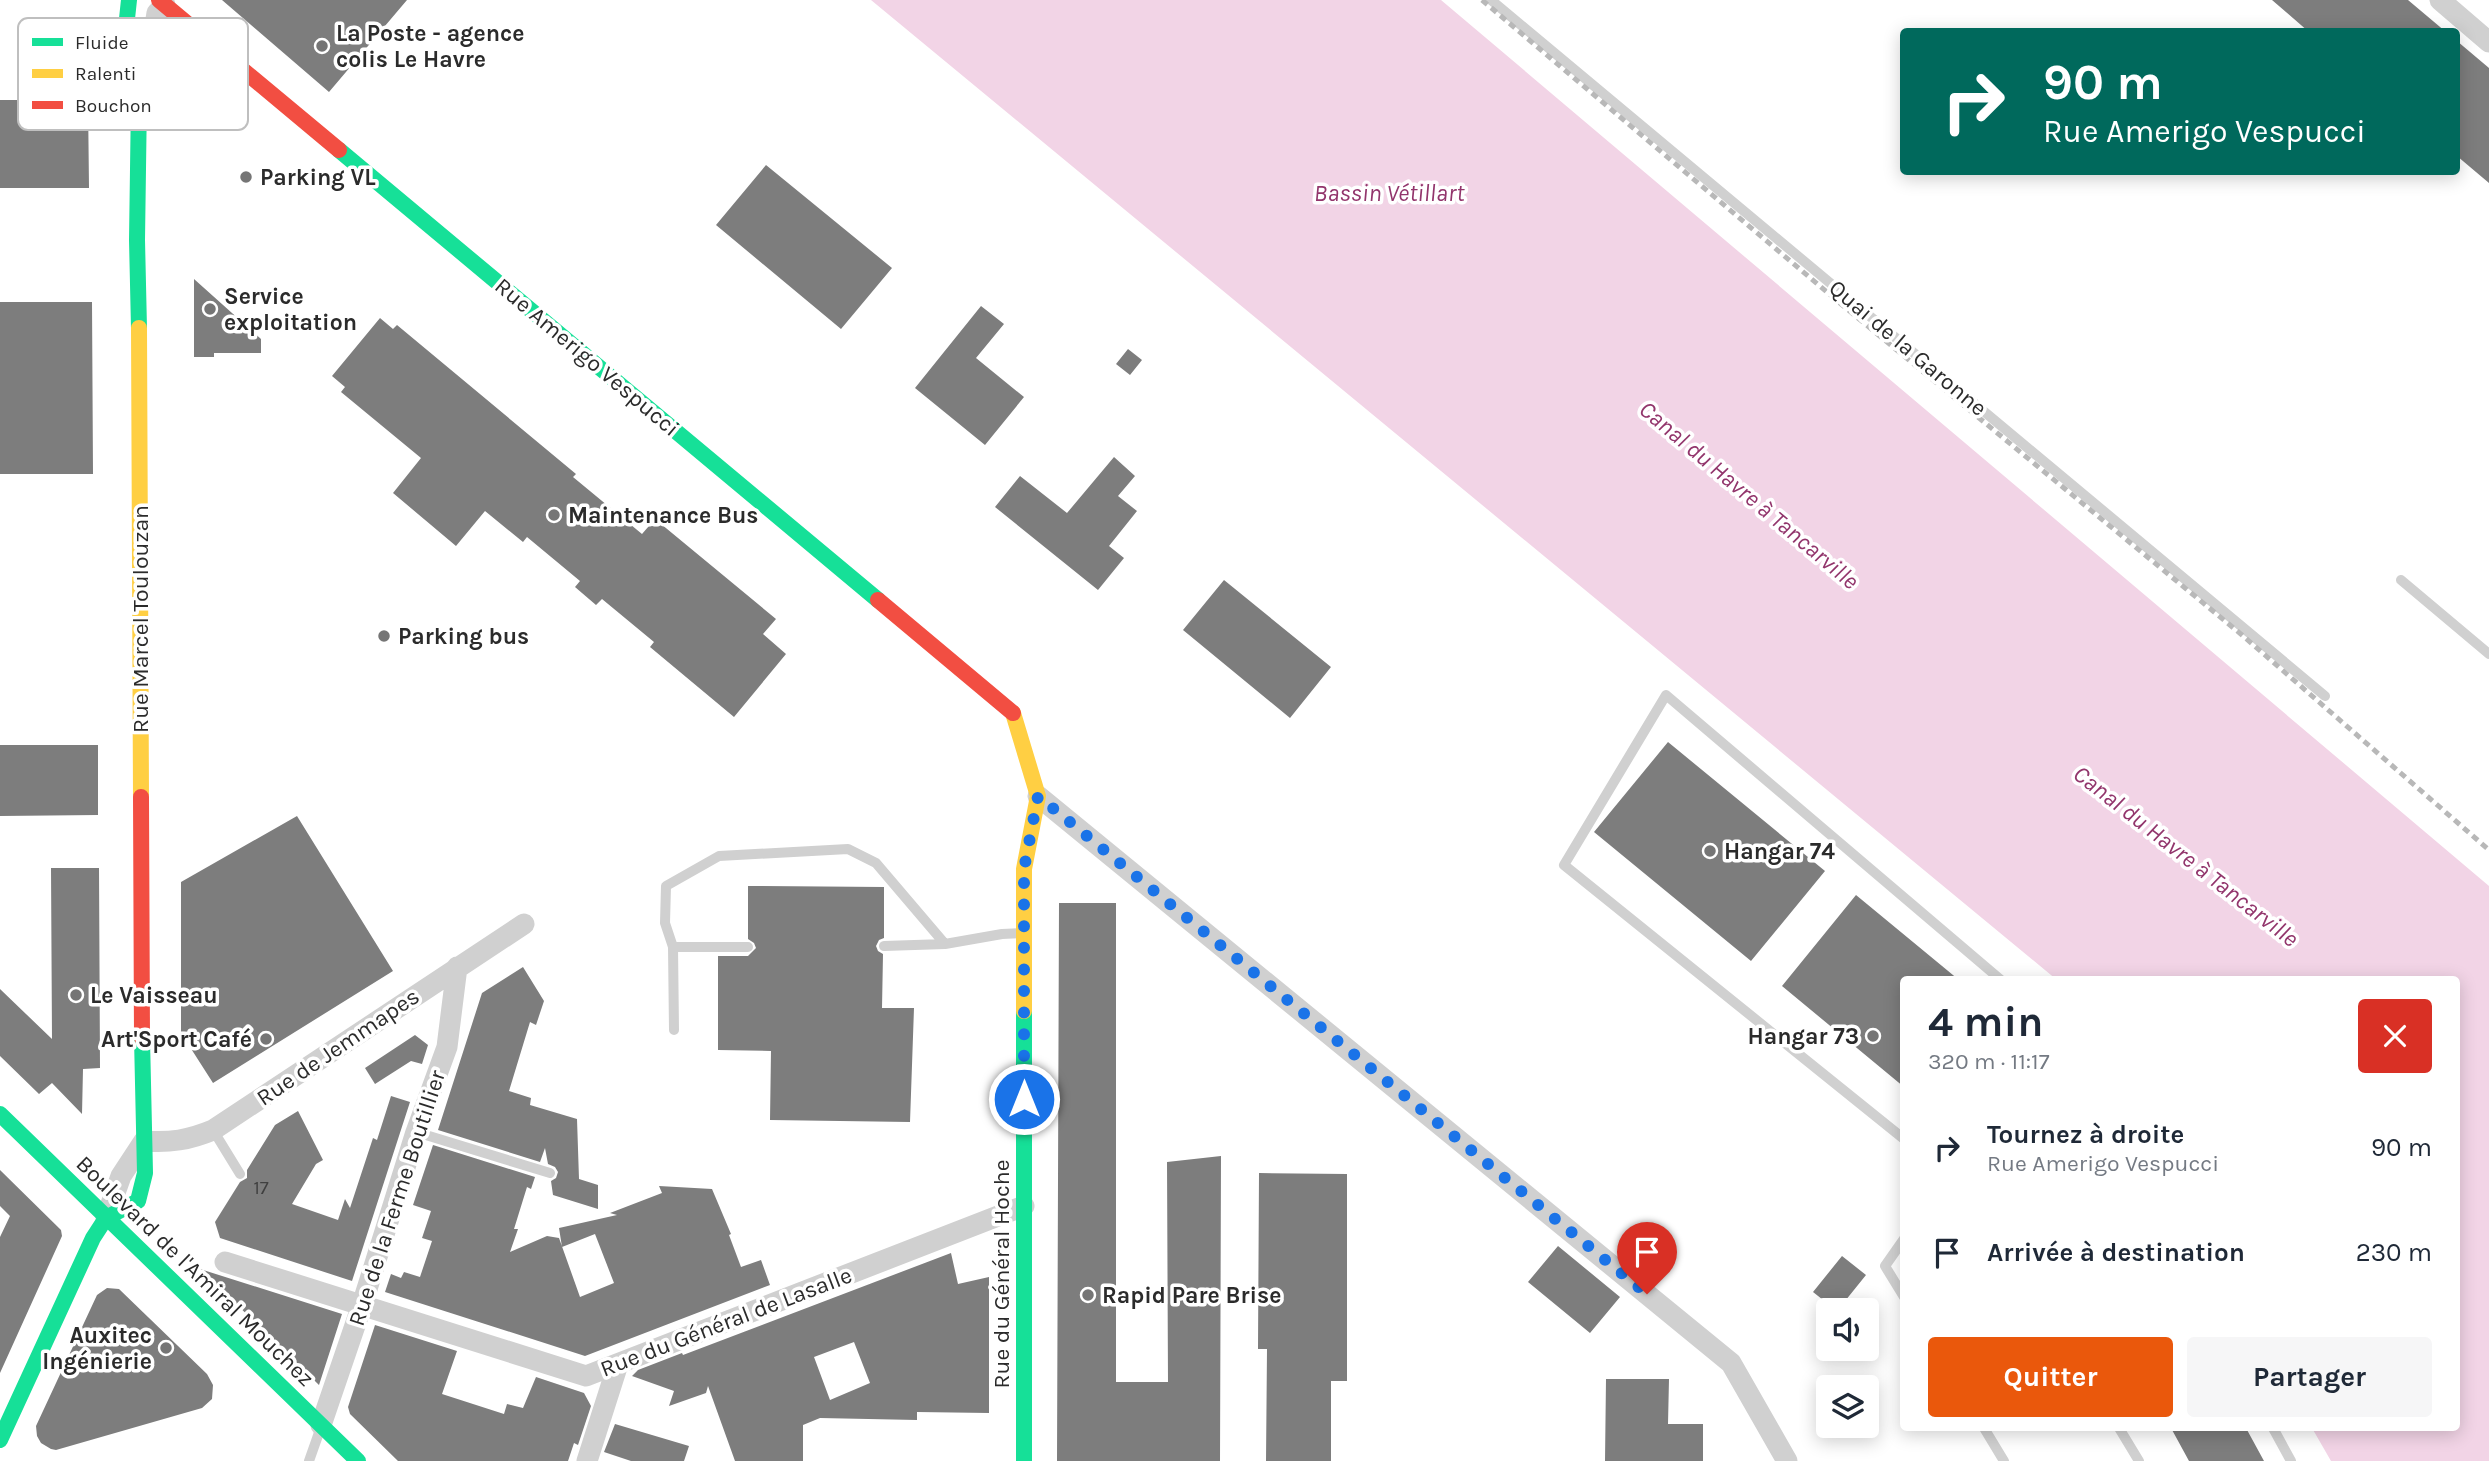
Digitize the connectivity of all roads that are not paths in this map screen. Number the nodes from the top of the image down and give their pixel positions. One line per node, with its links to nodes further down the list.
1 (129, 0): 5 (street, Rue Marcel Toulouzan)
2 (1491, 0): 12 (lane, Quai de la Garonne)
3 (2440, 0): 7 (street)
4 (162, 3): 6 (street, Rue Amerigo Vespucci)
5 (127, 18)
6 (180, 18)
7 (2489, 42)
8 (248, 75): 13 (street, Rue Amerigo Vespucci)
9 (139, 130): 28 (street, Rue Marcel Toulouzan)
10 (2401, 580): 11 (lane)
11 (2489, 654)
12 (2325, 696)
13 (1014, 713): 14 (street, Rue du Général Hoche)
14 (1038, 796): 16 (street, Rue du Général Hoche); 47 (street)
15 (524, 924): 21 (street, Rue de Jemmapes)
16 (1023, 933): 17 (lane); 31 (street, Rue du Général Hoche)
17 (945, 944): 18 (lane); 19 (lane)
18 (884, 946)
19 (673, 947): 20 (lane); 23 (lane)
20 (748, 947)
21 (457, 967): 25 (street, Rue de Jemmapes); 26 (street, Rue de la Ferme Boutillier)
22 (1996, 976): 27 (lane)
23 (674, 1030)
24 (0, 1114): 32 (street, Boulevard de l'Amiral Mouchez)
25 (214, 1130): 28 (street, Rue de Jemmapes); 30 (lane)
26 (416, 1132): 29 (lane); 36 (street, Rue de la Ferme Boutillier)
27 (1900, 1136)
28 (144, 1141): 32 (street)
29 (550, 1173)
30 (240, 1174)
31 (1024, 1206): 37 (street, Rue du Général de Lasalle); 46 (street, Rue du Général Hoche)
32 (106, 1217): 38 (street, Boulevard de l'Amiral Mouchez); 42 (street)
33 (1900, 1245): 35 (lane)
34 (225, 1262): 36 (street, Rue du Général de Lasalle)
35 (1900, 1290)
36 (362, 1305): 37 (street, Rue du Général de Lasalle); 38 (street, Rue de la Ferme Boutillier)
37 (618, 1364): 45 (street)
38 (321, 1425): 43 (lane); 44 (street, Boulevard de l'Amiral Mouchez)
39 (1986, 1431): 48 (lane)
40 (2121, 1431): 49 (lane)
41 (2275, 1431): 50 (lane)
42 (0, 1440)
43 (309, 1461)
44 (358, 1461)
45 (587, 1461)
46 (1024, 1461)
47 (1787, 1461)
48 (2004, 1461)
49 (2139, 1461)
50 (2291, 1461)

